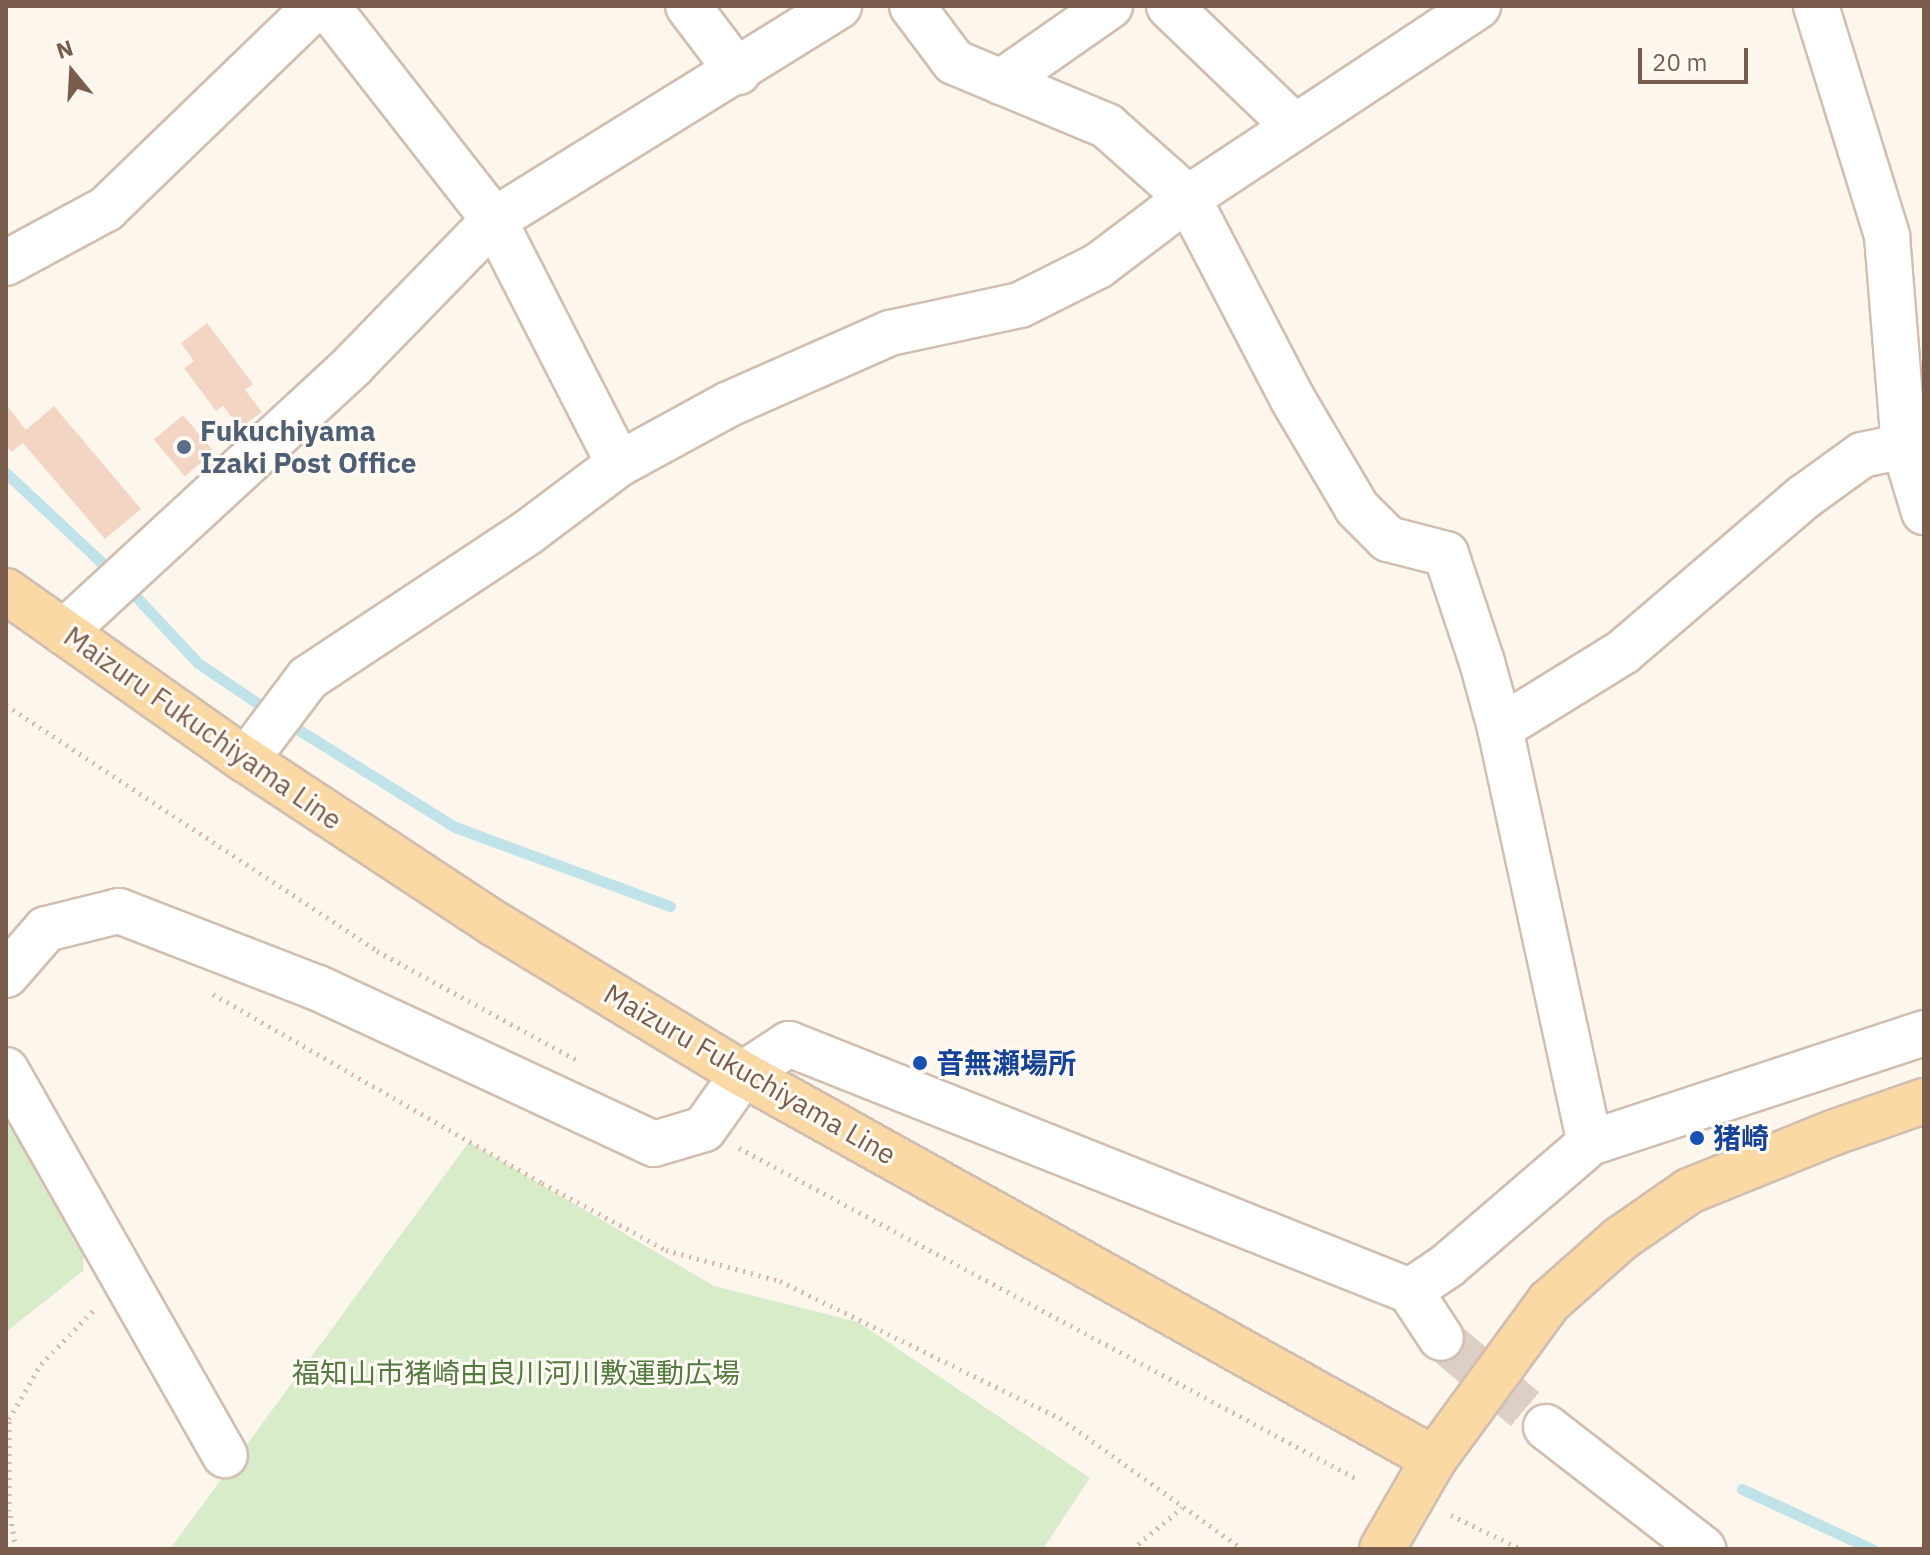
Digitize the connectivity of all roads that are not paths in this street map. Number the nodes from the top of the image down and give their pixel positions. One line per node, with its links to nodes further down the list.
1 (316, 6): 15 (street)
2 (327, 6): 14 (street)
3 (688, 6): 10 (street)
4 (839, 6): 10 (street)
5 (912, 6): 11 (street)
6 (1110, 6): 11 (street)
7 (1169, 6): 12 (street)
8 (1478, 6): 12 (street)
9 (1816, 6): 16 (street)
10 (738, 72): 14 (street)
11 (1001, 82): 13 (street)
12 (1295, 127): 13 (street)
13 (1188, 198): 17 (street); 21 (street)
14 (494, 220): 17 (street); 20 (street)
15 (6, 263)
16 (1904, 446): 18 (street); 21 (street)
17 (619, 464): 22 (street)
18 (1924, 512)
19 (6, 591): 20 (main road, Maizuru Fukuchiyama Line)
20 (64, 632): 22 (main road, Maizuru Fukuchiyama Line)
21 (1500, 728): 28 (street)
22 (246, 760): 26 (main road, Maizuru Fukuchiyama Line)
23 (6, 975): 26 (street)
24 (1924, 1033): 28 (street)
25 (6, 1070): 32 (street)
26 (743, 1074): 29 (street); 33 (main road, Maizuru Fukuchiyama Line)
27 (1924, 1101): 33 (main road)
28 (1590, 1143): 29 (street)
29 (1410, 1291): 30 (street)
30 (1441, 1338)
31 (1546, 1427): 35 (street)
32 (225, 1455)
33 (1434, 1459): 34 (main road)
34 (1391, 1534)
35 (1703, 1549)

